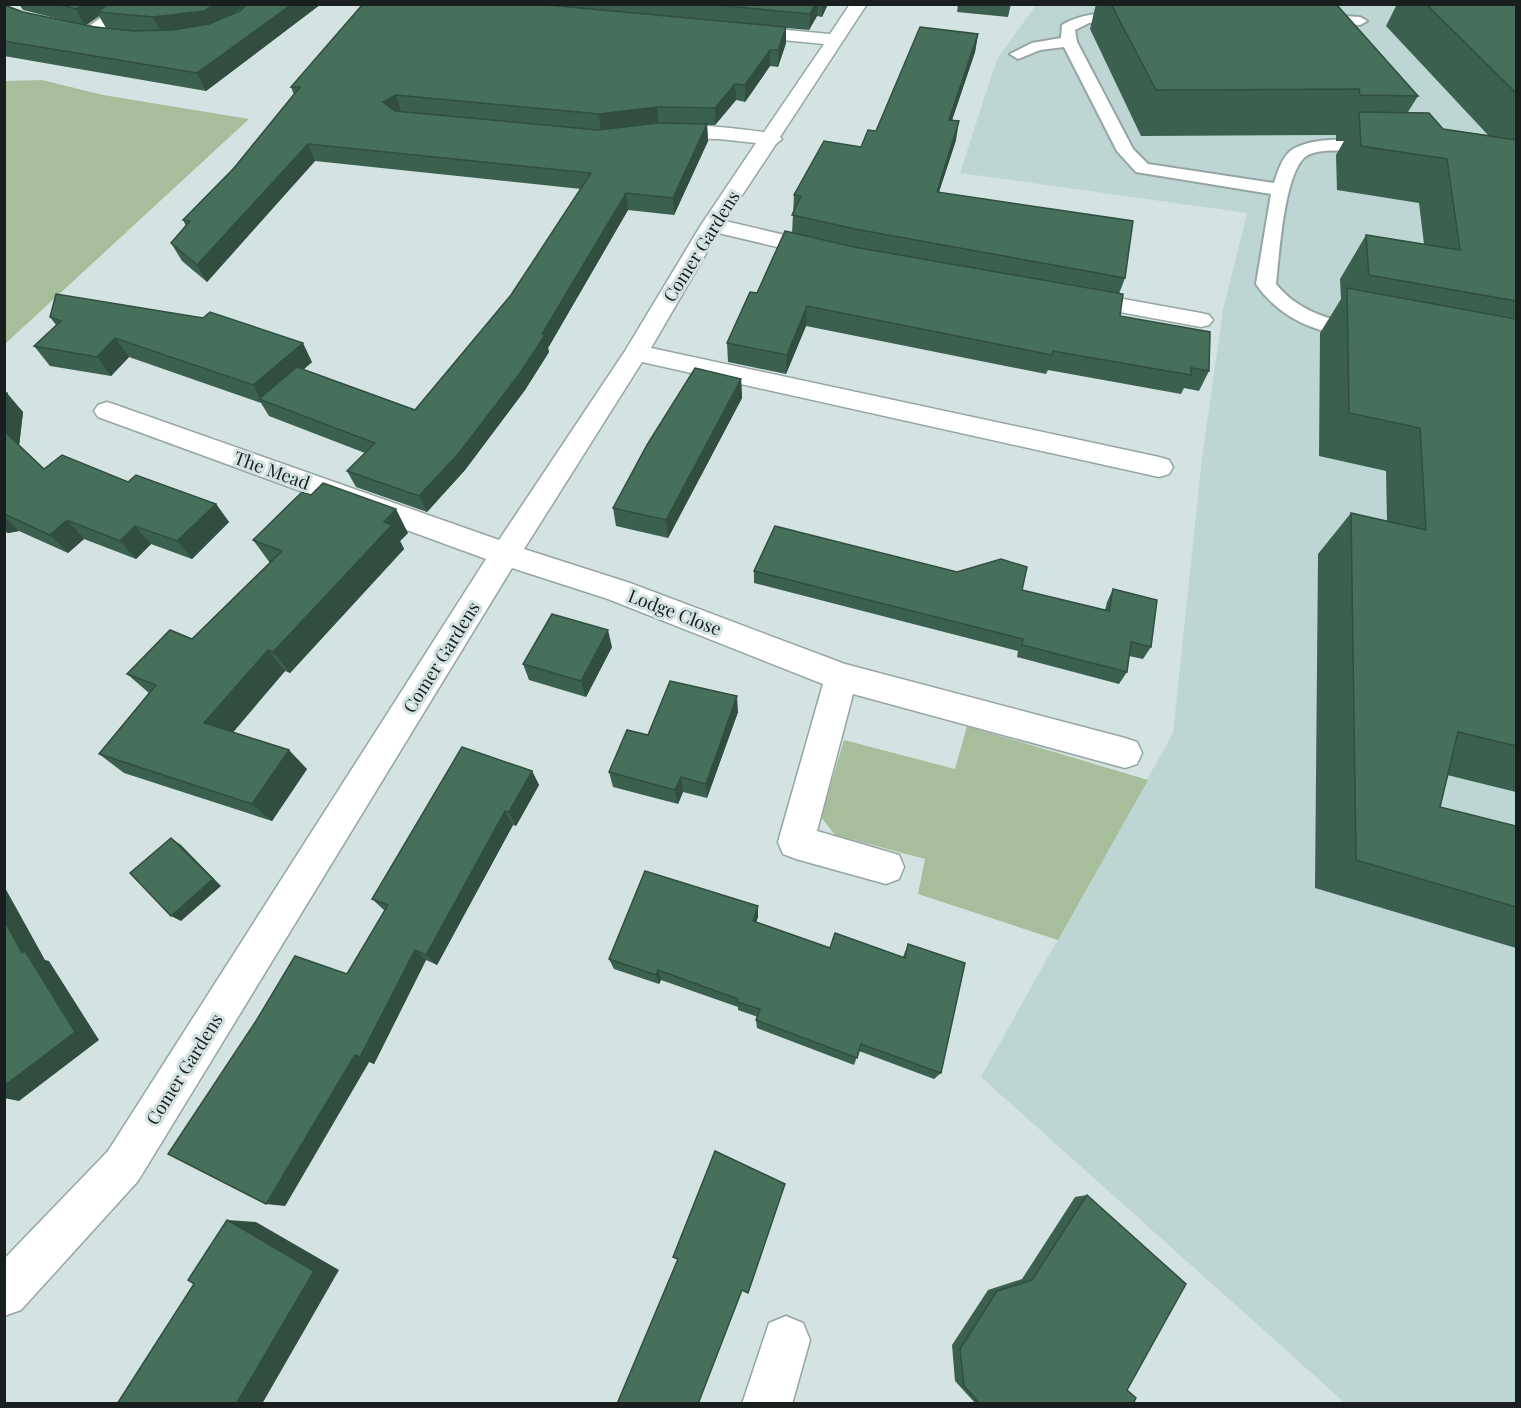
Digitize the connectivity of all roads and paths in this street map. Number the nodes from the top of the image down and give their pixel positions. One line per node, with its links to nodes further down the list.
1 (130, 4): 8 (lane)
2 (859, 4): 10 (street, Comer Gardens)
3 (1152, 16): 11 (lane)
4 (1292, 17): 5 (lane)
5 (1359, 21)
6 (69, 28): 8 (street)
7 (722, 29): 10 (street)
8 (90, 32): 9 (street)
9 (119, 37)
10 (836, 40): 14 (street, Comer Gardens)
11 (1069, 42): 12 (lane); 16 (lane)
12 (1018, 54)
13 (648, 133): 14 (street)
14 (772, 139): 17 (street, Comer Gardens)
15 (1394, 149): 16 (lane)
16 (1281, 190): 21 (lane)
17 (712, 225): 18 (street); 22 (street, Comer Gardens)
18 (842, 255)
19 (1061, 295): 20 (street)
20 (1201, 320)
21 (1380, 336)
22 (636, 353): 24 (street); 25 (street, Comer Gardens)
23 (107, 411): 25 (street, The Mead)
24 (1159, 467)
25 (506, 554): 26 (street, Lodge Close); 29 (street, Comer Gardens)
26 (841, 677): 27 (street, Lodge Close); 28 (street)
27 (1125, 753)
28 (886, 867)
29 (4, 1293)
30 (786, 1340): 31 (street)
31 (767, 1404)

